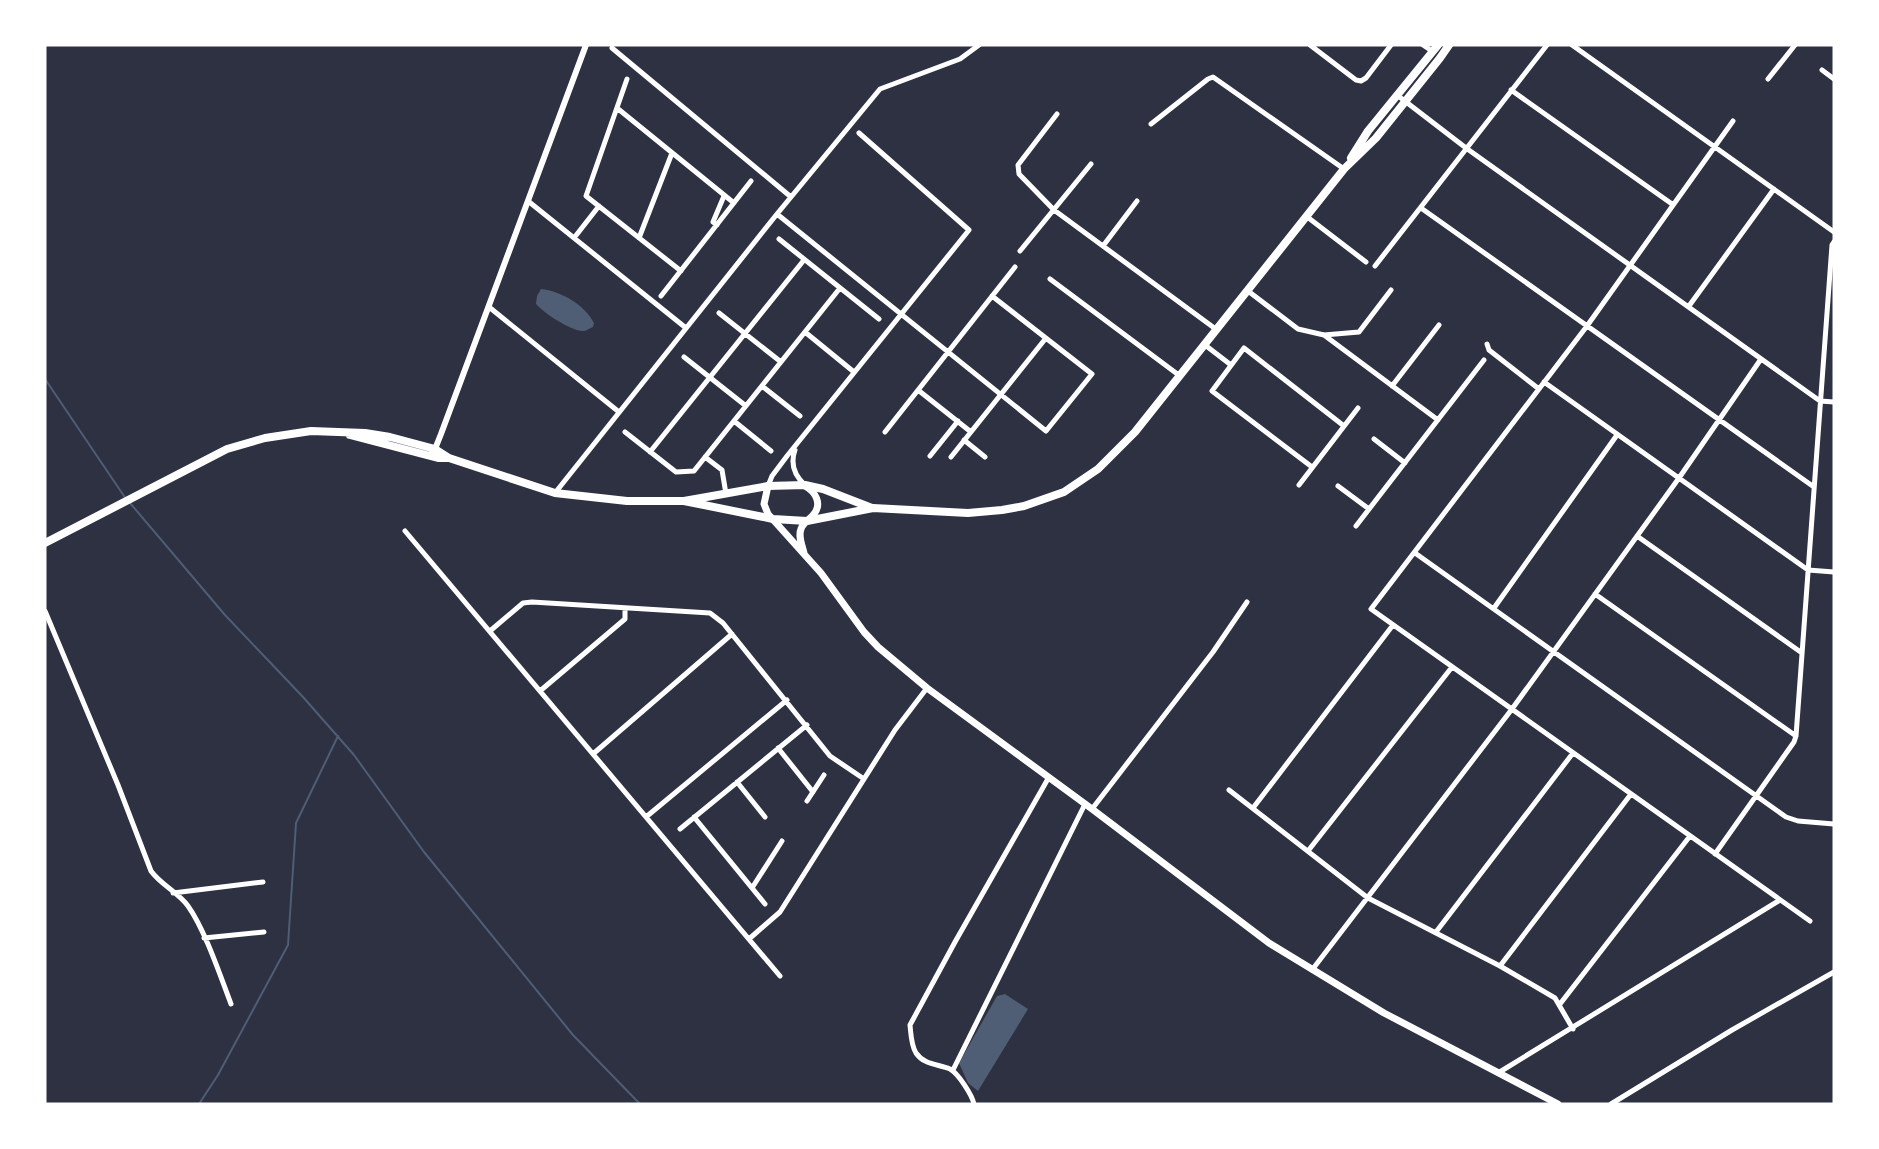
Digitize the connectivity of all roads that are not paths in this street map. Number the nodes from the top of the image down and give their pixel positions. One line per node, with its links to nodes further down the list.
1 (586, 45): 33 (street)
2 (979, 45): 32 (street)
3 (1310, 45): 4 (street)
4 (1390, 45)
5 (1423, 45): 11 (street)
6 (1449, 45): 18 (main road)
7 (1547, 45): 16 (street)
8 (1572, 45): 24 (street)
9 (1792, 46): 13 (street)
10 (612, 48): 32 (street)
11 (1435, 48): 17 (main road)
12 (1822, 70): 14 (street)
13 (1768, 79)
14 (1834, 79)
15 (627, 80): 19 (street)
16 (1511, 90): 25 (street); 36 (street)
17 (1397, 95): 18 (street); 28 (main road)
18 (1405, 102): 25 (street); 28 (main road)
19 (617, 108): 26 (street); 37 (street)
20 (1057, 114): 39 (street)
21 (1733, 121): 24 (street)
22 (1151, 124): 28 (street)
23 (859, 133): 65 (street)
24 (1715, 147): 30 (street); 36 (street)
25 (1466, 148): 38 (street); 52 (street)
26 (672, 153): 31 (street); 45 (street)
27 (1092, 164): 39 (street)
28 (1344, 169): 41 (main road)
29 (751, 181): 35 (street)
30 (1774, 189): 43 (street); 62 (street)
31 (724, 196): 35 (street); 42 (street)
32 (791, 196): 40 (street)
33 (528, 201): 44 (street); 63 (street)
34 (1137, 201): 48 (street)
35 (734, 203): 42 (street)
36 (1672, 204): 52 (street)
37 (599, 206): 44 (street); 45 (street)
38 (1421, 208): 53 (street); 68 (street)
39 (1054, 210): 48 (street); 49 (street)
40 (777, 214): 65 (street); 69 (street)
41 (1306, 216): 51 (street); 59 (main road)
42 (717, 225): 55 (street)
43 (1834, 232)
44 (574, 238): 69 (street)
45 (639, 238): 55 (street)
46 (779, 239): 50 (street)
47 (1834, 242): 92 (street)
48 (1103, 246): 70 (street)
49 (1020, 251)
50 (804, 260): 57 (street); 72 (street)
51 (1366, 262)
52 (1630, 264): 62 (street); 68 (street)
53 (1375, 266)
54 (1015, 267): 61 (street)
55 (681, 271): 60 (street)
56 (1050, 279): 84 (street)
57 (840, 288): 66 (street); 71 (street)
58 (1391, 290): 73 (street)
59 (1248, 291): 70 (main road); 73 (street)
60 (662, 296)
61 (992, 296): 74 (street); 77 (street)
62 (1689, 306): 79 (street)
63 (489, 307): 96 (street); 111 (street)
64 (719, 313): 72 (street)
65 (902, 314): 77 (street); 83 (street)
66 (879, 319)
67 (1439, 325): 88 (street)
68 (1587, 326): 86 (street); 99 (street)
69 (686, 328): 96 (street)
70 (1217, 330): 76 (main road)
71 (805, 332): 81 (street); 83 (street)
72 (745, 333): 81 (street); 85 (street)
73 (1324, 335): 88 (street)
74 (1046, 338): 91 (street); 91 (street)
75 (1487, 344): 89 (street)
76 (1205, 345): 82 (street); 84 (main road)
77 (947, 353): 90 (street); 91 (street)
78 (684, 357): 85 (street)
79 (1761, 359): 92 (street); 99 (street)
80 (1484, 360): 98 (street)
81 (781, 362): 87 (street)
82 (1231, 365): 102 (street); 121 (street)
83 (854, 372): 110 (street)
84 (1180, 376): 131 (main road)
85 (709, 377): 94 (street); 113 (street)
86 (1544, 382): 89 (street); 107 (street)
87 (762, 386): 94 (street); 97 (street)
88 (1392, 387): 98 (street)
89 (1539, 389): 140 (street)
90 (918, 390): 101 (street); 105 (street)
91 (1000, 395): 106 (street)
92 (1820, 401): 93 (street); 127 (street)
93 (1834, 402)
94 (746, 406): 100 (street)
95 (1358, 408): 102 (street)
96 (619, 412): 128 (street)
97 (800, 416)
98 (1438, 420): 120 (street)
99 (1719, 420): 122 (street); 127 (street)
100 (734, 421): 112 (street); 116 (street)
101 (958, 421): 106 (street); 115 (street)
102 (1344, 426): 121 (street)
103 (343, 432): 111 (main road); 114 (main road); 138 (main road)
104 (625, 432): 113 (street)
105 (885, 432)
106 (971, 432): 109 (street)
107 (1617, 435): 122 (street); 146 (street)
108 (1374, 439): 120 (street)
109 (964, 440): 117 (street); 119 (street)
110 (800, 441): 124 (street); 125 (street)
111 (435, 449): 114 (street); 118 (main road)
112 (771, 451)
113 (650, 452): 116 (street)
114 (420, 454): 118 (main road)
115 (930, 456)
116 (705, 457): 129 (street)
117 (985, 457)
118 (449, 458): 128 (main road)
119 (951, 458)
120 (1405, 463): 132 (street)
121 (1312, 467): 123 (street)
122 (1679, 478): 137 (street); 141 (street)
123 (1299, 485)
124 (768, 486): 125 (main road); 129 (main road); 133 (main road)
125 (804, 486): 131 (main road); 134 (main road)
126 (1338, 486): 132 (street)
127 (1814, 487): 141 (street)
128 (555, 493): 130 (main road)
129 (726, 494): 130 (main road)
130 (684, 501): 133 (main road)
131 (873, 508): 134 (main road)
132 (1370, 509): 135 (street)
133 (773, 519): 134 (main road); 139 (main road)
134 (807, 521): 139 (main road)
135 (1356, 526)
136 (405, 531): 149 (street)
137 (1637, 536): 143 (street); 152 (street)
138 (45, 543)
139 (804, 553): 154 (main road)
140 (1415, 553): 146 (street); 148 (street)
141 (1808, 570): 142 (street); 152 (street)
142 (1834, 572)
143 (1595, 594): 151 (street); 159 (street)
144 (1247, 602): 174 (street)
145 (625, 608): 149 (street); 150 (street); 155 (street)
146 (1494, 608): 151 (street)
147 (45, 611): 186 (street)
148 (1393, 625): 153 (street); 173 (street)
149 (490, 632): 155 (street)
150 (732, 634): 156 (street); 162 (street)
151 (1554, 651): 157 (street); 170 (street)
152 (1802, 653): 159 (street)
153 (1452, 667): 157 (street); 182 (street)
154 (927, 688): 164 (main road); 165 (street)
155 (540, 691): 162 (street)
156 (787, 700): 158 (street); 175 (street)
157 (1512, 709): 161 (street); 187 (street)
158 (807, 725): 160 (street); 165 (street)
159 (1796, 736): 170 (street)
160 (778, 748): 166 (street); 168 (street)
161 (1573, 753): 169 (street); 192 (street)
162 (593, 754): 175 (street)
163 (824, 775): 168 (street)
164 (1049, 777): 172 (main road); 202 (street)
165 (864, 779): 194 (street)
166 (737, 782): 176 (street); 177 (street)
167 (1229, 790): 173 (street)
168 (813, 792): 171 (street)
169 (1631, 794): 180 (street); 195 (street)
170 (1756, 795): 178 (street); 183 (street)
171 (807, 801)
172 (1085, 804): 174 (main road); 202 (street)
173 (1253, 808): 182 (street)
174 (1092, 809): 196 (main road)
175 (646, 817): 194 (street)
176 (694, 817): 179 (street); 185 (street)
177 (765, 817)
178 (1834, 824)
179 (680, 829)
180 (1690, 836): 183 (street); 200 (street)
181 (782, 841): 185 (street)
182 (1308, 851): 187 (street)
183 (1715, 854): 188 (street)
184 (263, 882): 186 (street)
185 (752, 888): 189 (street)
186 (173, 893): 193 (street)
187 (1368, 898): 192 (street); 196 (street)
188 (1780, 900): 190 (street); 201 (street)
189 (765, 904)
190 (1810, 921)
191 (264, 932): 193 (street)
192 (1436, 932): 195 (street)
193 (204, 938): 199 (street)
194 (749, 939): 198 (street)
195 (1500, 966): 200 (street)
196 (1312, 970): 203 (main road)
197 (1834, 972): 206 (street)
198 (780, 976)
199 (231, 1004)
200 (1560, 1004): 201 (street)
201 (1573, 1029): 203 (street)
202 (953, 1070): 204 (street)
203 (1498, 1073): 205 (main road)
204 (974, 1104)
205 (1558, 1104)
206 (1611, 1104)

